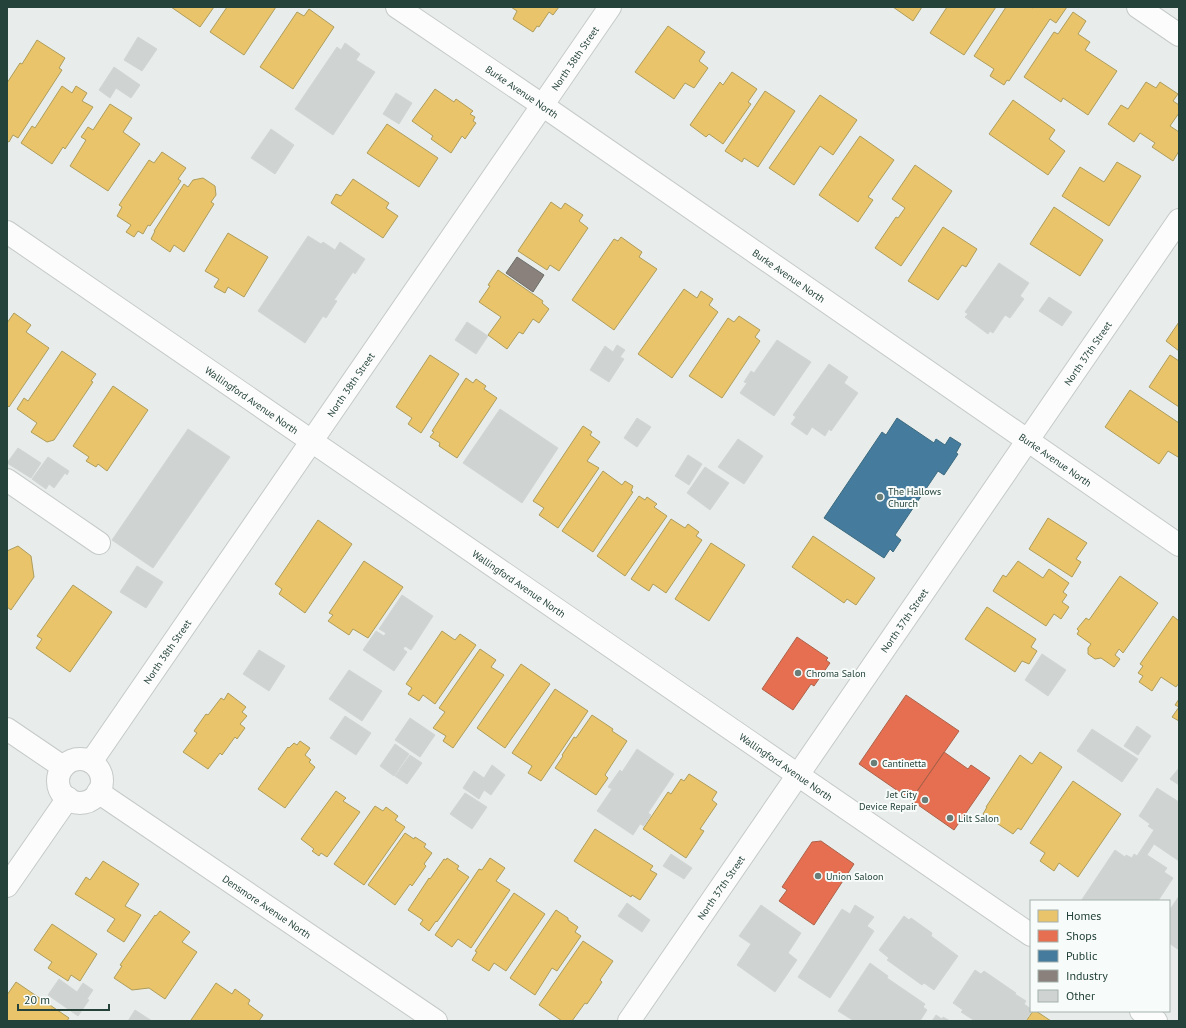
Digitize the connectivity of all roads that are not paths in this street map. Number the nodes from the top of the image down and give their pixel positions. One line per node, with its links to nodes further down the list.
1 (397, 7): 5 (street, Burke Avenue North)
2 (610, 7): 5 (street, North 38th Street)
3 (1138, 7): 4 (street)
4 (1179, 35)
5 (542, 105): 8 (street, North 38th Street); 9 (street, Burke Avenue North)
6 (1179, 220): 9 (street, North 37th Street)
7 (7, 232): 8 (street, Wallingford Avenue North)
8 (311, 440): 14 (street, North 38th Street); 16 (street, Wallingford Avenue North)
9 (1028, 440): 12 (street, Burke Avenue North); 16 (street, North 37th Street)
10 (7, 480): 11 (street)
11 (99, 543)
12 (1179, 545)
13 (7, 729): 15 (street)
14 (91, 762): 15 (street); 17 (street)
15 (63, 767): 18 (street)
16 (798, 775): 20 (street, Wallingford Avenue North); 23 (street, North 37th Street)
17 (98, 792): 18 (street); 22 (street, Densmore Avenue North)
18 (68, 798): 19 (street)
19 (7, 886)
20 (1030, 934)
21 (1142, 1012): 24 (street)
22 (436, 1021)
23 (629, 1021)
24 (1156, 1021)

